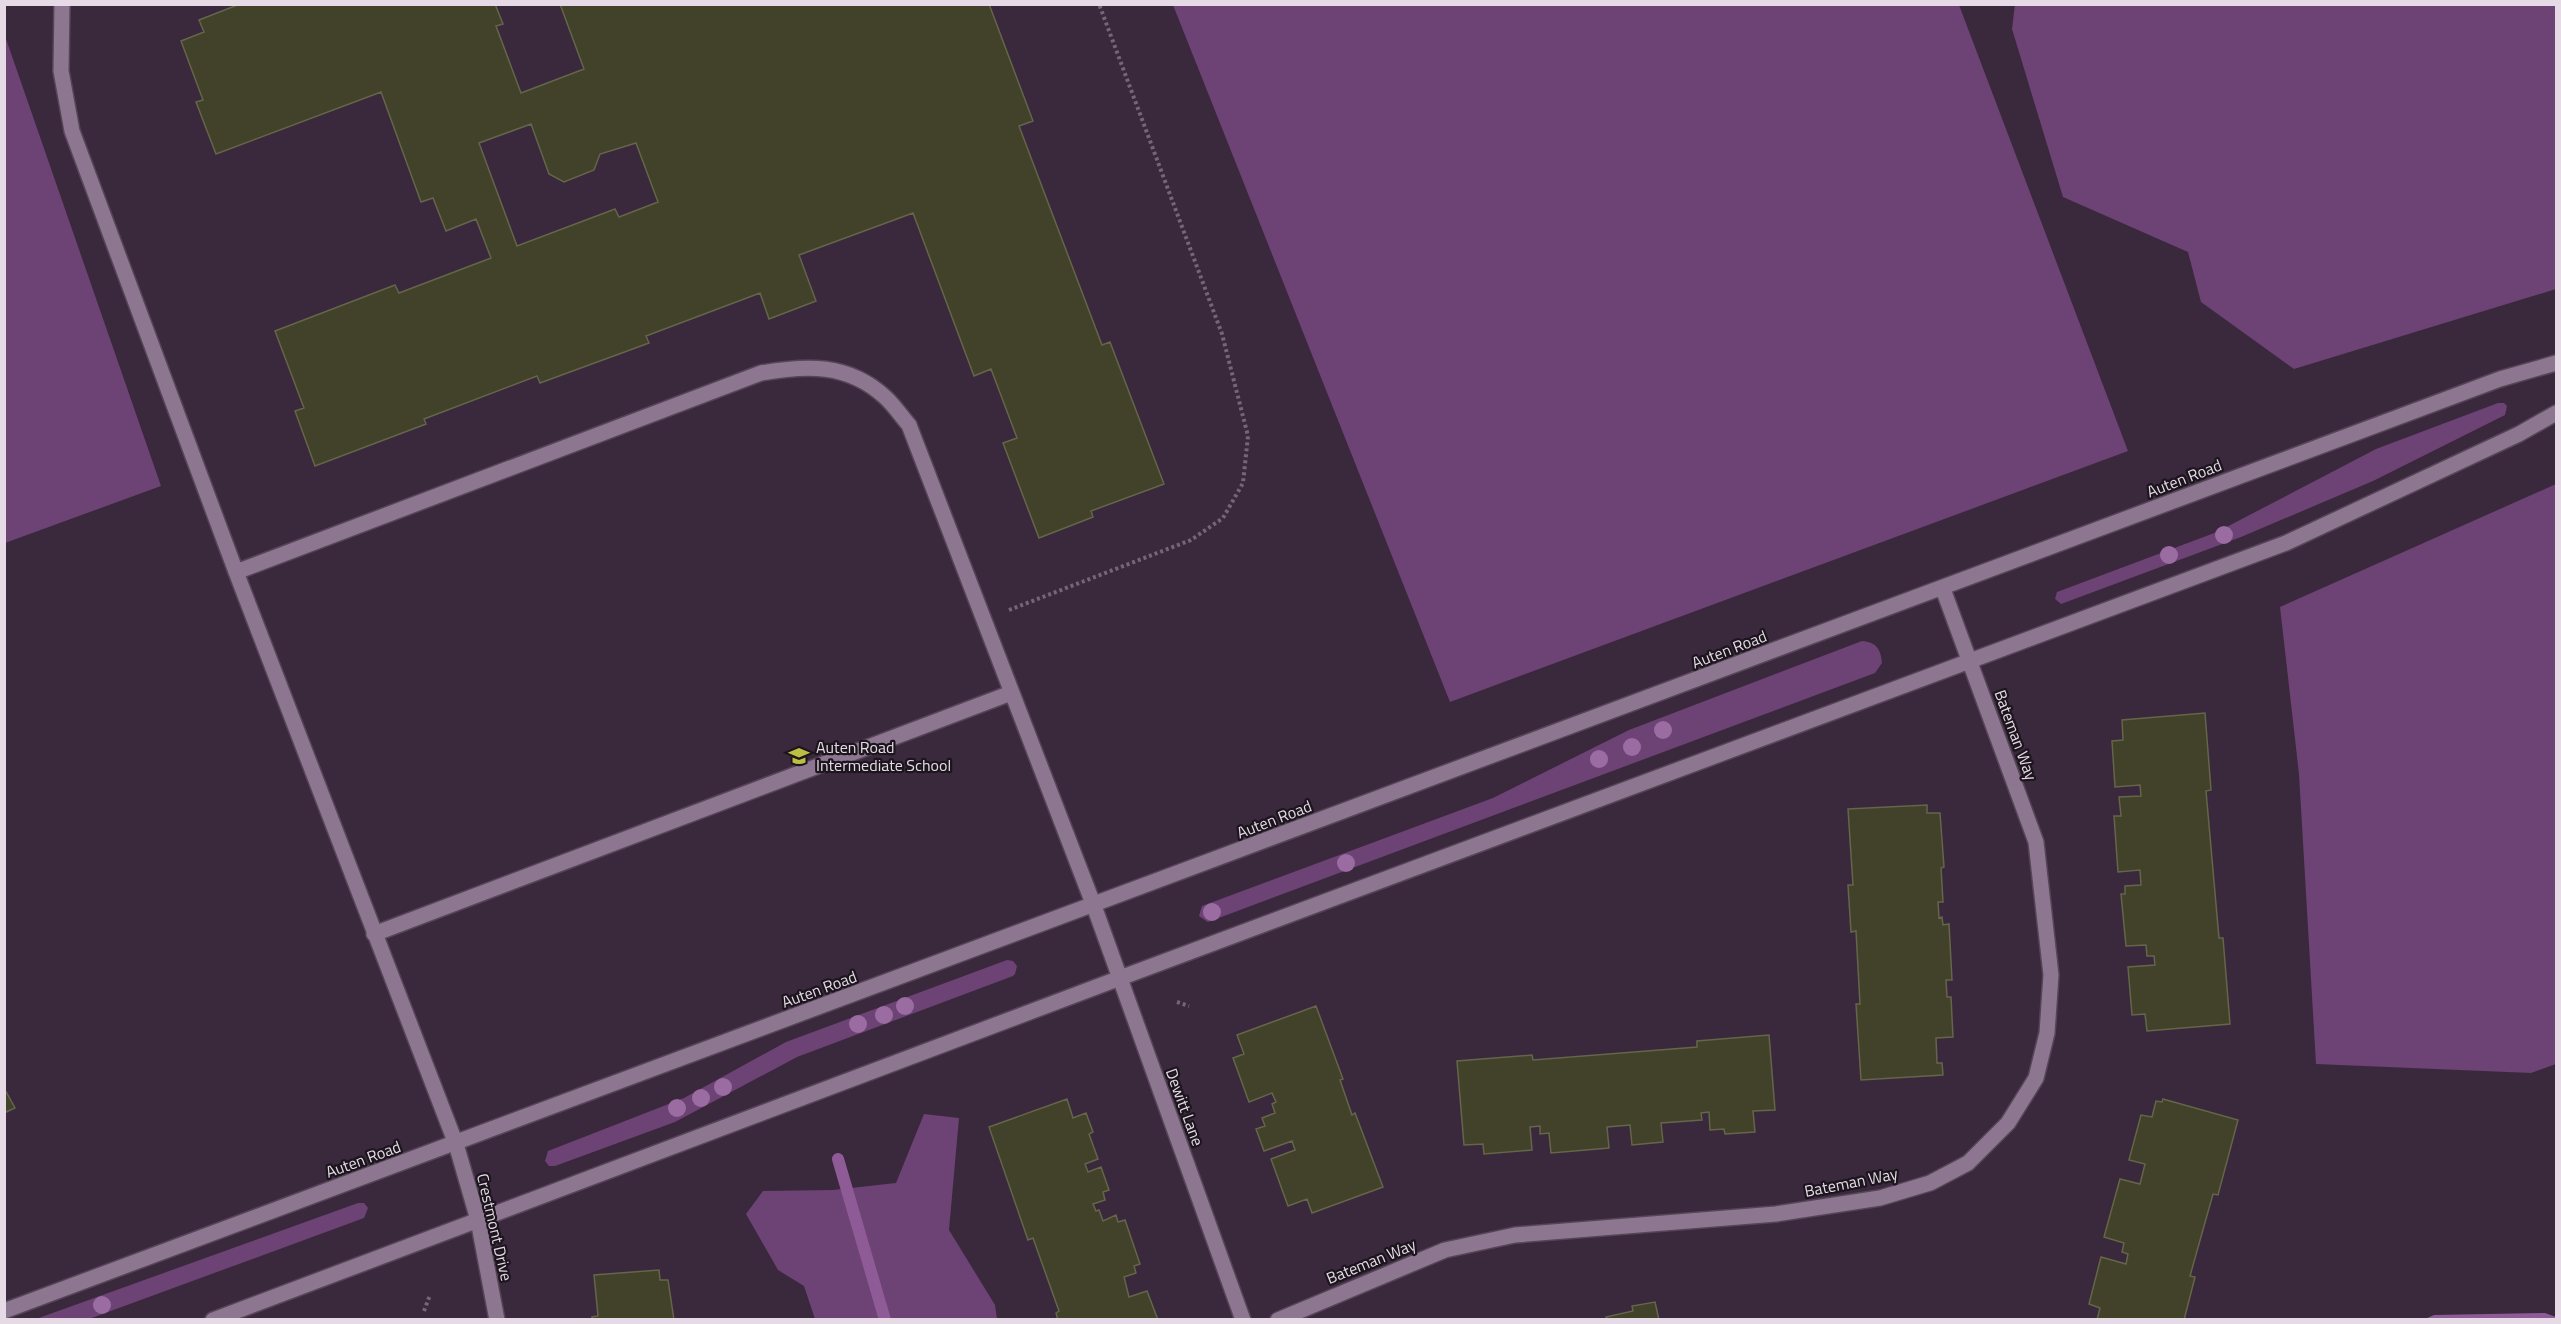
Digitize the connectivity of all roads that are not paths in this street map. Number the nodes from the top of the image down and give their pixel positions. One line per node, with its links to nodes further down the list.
1 (63, 4): 4 (street, Crestmont Drive)
2 (2556, 363): 5 (street, Auten Road)
3 (2556, 413): 6 (street)
4 (236, 572): 7 (street, Dewitt Lane); 9 (street, Crestmont Drive)
5 (1942, 588): 6 (street, Bateman Way); 8 (street, Auten Road)
6 (1969, 660): 10 (street); 17 (street, Bateman Way)
7 (1011, 693): 8 (street, Dewitt Lane); 9 (street)
8 (1094, 906): 10 (street, Dewitt Lane); 11 (street, Auten Road)
9 (374, 934): 11 (street, Crestmont Drive)
10 (1120, 978): 12 (street); 16 (street, Dewitt Lane)
11 (456, 1144): 12 (street, Crestmont Drive); 13 (street, Auten Road)
12 (478, 1220): 14 (street); 15 (street, Crestmont Drive)
13 (4, 1311)
14 (213, 1320)
15 (496, 1320)
16 (1243, 1320)
17 (1278, 1320)

